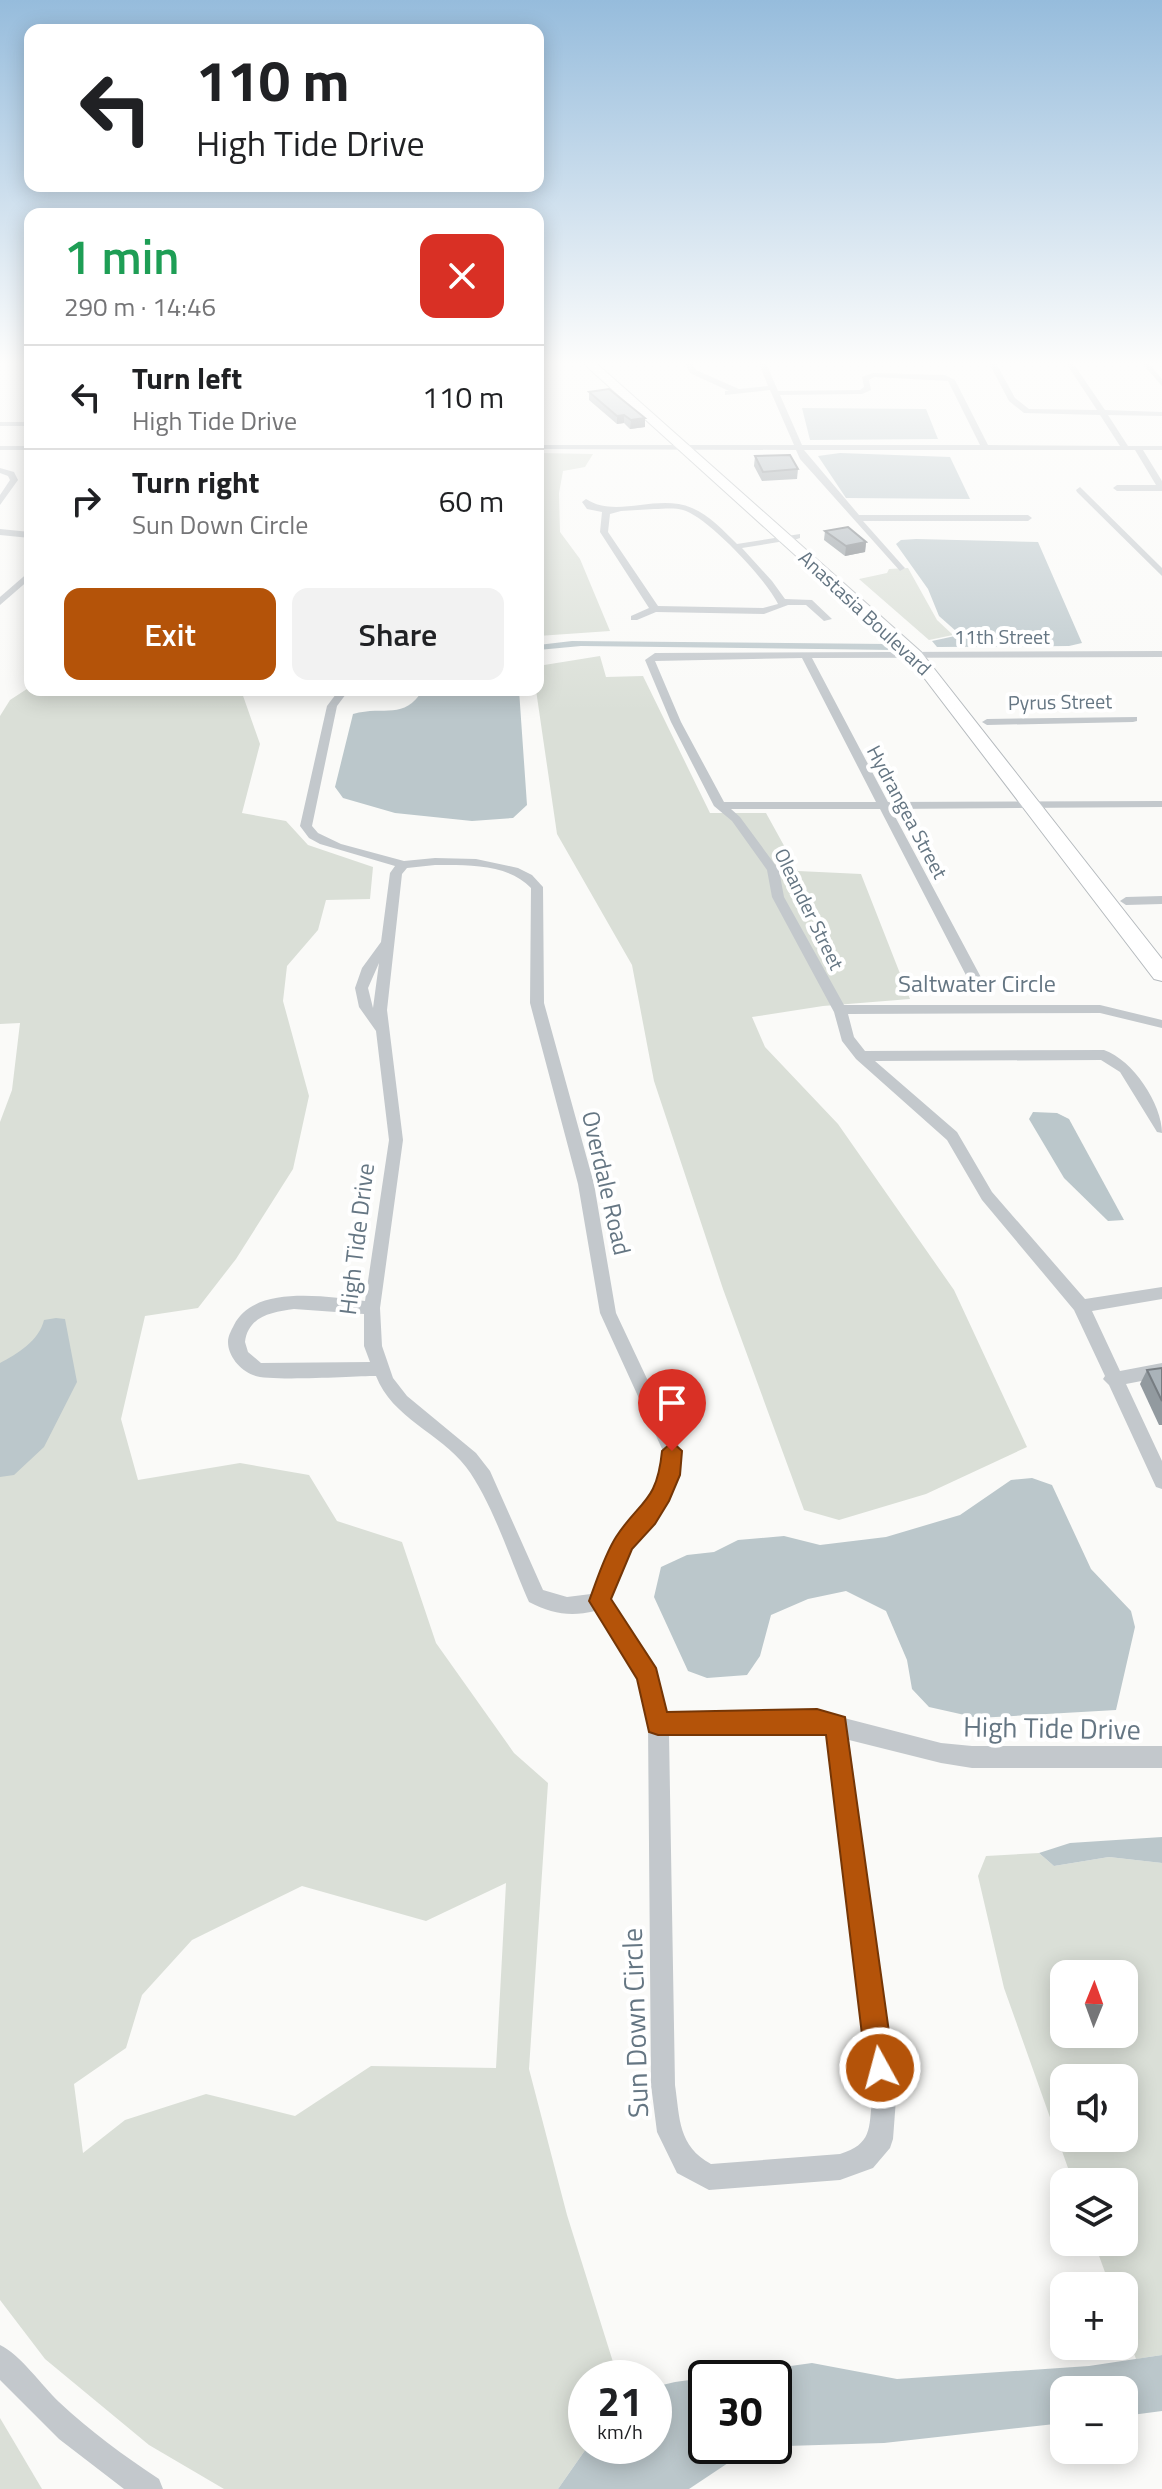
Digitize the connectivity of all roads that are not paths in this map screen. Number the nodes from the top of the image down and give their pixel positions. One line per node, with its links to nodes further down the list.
1 (14, 479): 7 (street)
2 (725, 479): 14 (main road, Anastasia Boulevard)
3 (821, 479): 10 (street)
4 (1117, 488): 5 (street)
5 (1162, 488)
6 (1080, 490): 17 (street)
7 (0, 502)
8 (586, 502): 9 (street)
9 (608, 511): 15 (street); 21 (street)
10 (857, 518): 11 (street); 16 (street)
11 (1028, 518)
12 (0, 532): 13 (street)
13 (24, 534)
14 (791, 537): 15 (street); 25 (main road, Anastasia Boulevard)
15 (734, 547): 20 (street)
16 (900, 568)
17 (1162, 573)
18 (24, 580): 19 (street)
19 (0, 602)
20 (783, 602): 21 (street); 23 (street)
21 (655, 609): 22 (street)
22 (634, 618)
23 (827, 619)
24 (1162, 654): 25 (street, 11th Street)
25 (922, 655): 26 (street, 11th Street); 30 (main road, Anastasia Boulevard); 33 (main road, Anastasia Boulevard)
26 (806, 657): 27 (street, 11th Street); 32 (street, Hydrangea Street)
27 (651, 659): 34 (street, Oleander Street)
28 (340, 696): 35 (street)
29 (1133, 719): 30 (street, Pyrus Street)
30 (987, 722): 33 (main road, Anastasia Boulevard)
31 (1162, 804): 33 (street)
32 (884, 805): 33 (street); 34 (street); 40 (street, Hydrangea Street)
33 (1042, 805): 37 (main road, Anastasia Boulevard); 39 (main road, Anastasia Boulevard)
34 (720, 806): 41 (street, Oleander Street)
35 (403, 865): 49 (street, High Tide Drive); 54 (street, Overdale Road)
36 (1162, 900): 37 (street)
37 (1126, 901): 38 (main road, Anastasia Boulevard)
38 (1162, 948)
39 (1162, 974)
40 (977, 983)
41 (841, 1012): 42 (street, Saltwater Circle); 43 (street)
42 (1162, 1024)
43 (861, 1056): 44 (street); 45 (street)
44 (892, 1057): 45 (street); 46 (street)
45 (883, 1074): 48 (street)
46 (1161, 1126)
47 (1162, 1293): 48 (street)
48 (1081, 1306): 52 (street)
49 (372, 1308): 50 (street, High Tide Drive); 50 (street)
50 (381, 1369): 54 (street, High Tide Drive)
51 (1162, 1370): 52 (street)
52 (1112, 1379): 53 (street)
53 (1162, 1481)
54 (600, 1601): 55 (street, Sun Down Circle)
55 (658, 1724): 56 (street, High Tide Drive); 56 (street, Sun Down Circle)
56 (837, 1726): 57 (street, High Tide Drive)
57 (1162, 1757)
58 (0, 2359): 59 (street)
59 (149, 2489)

